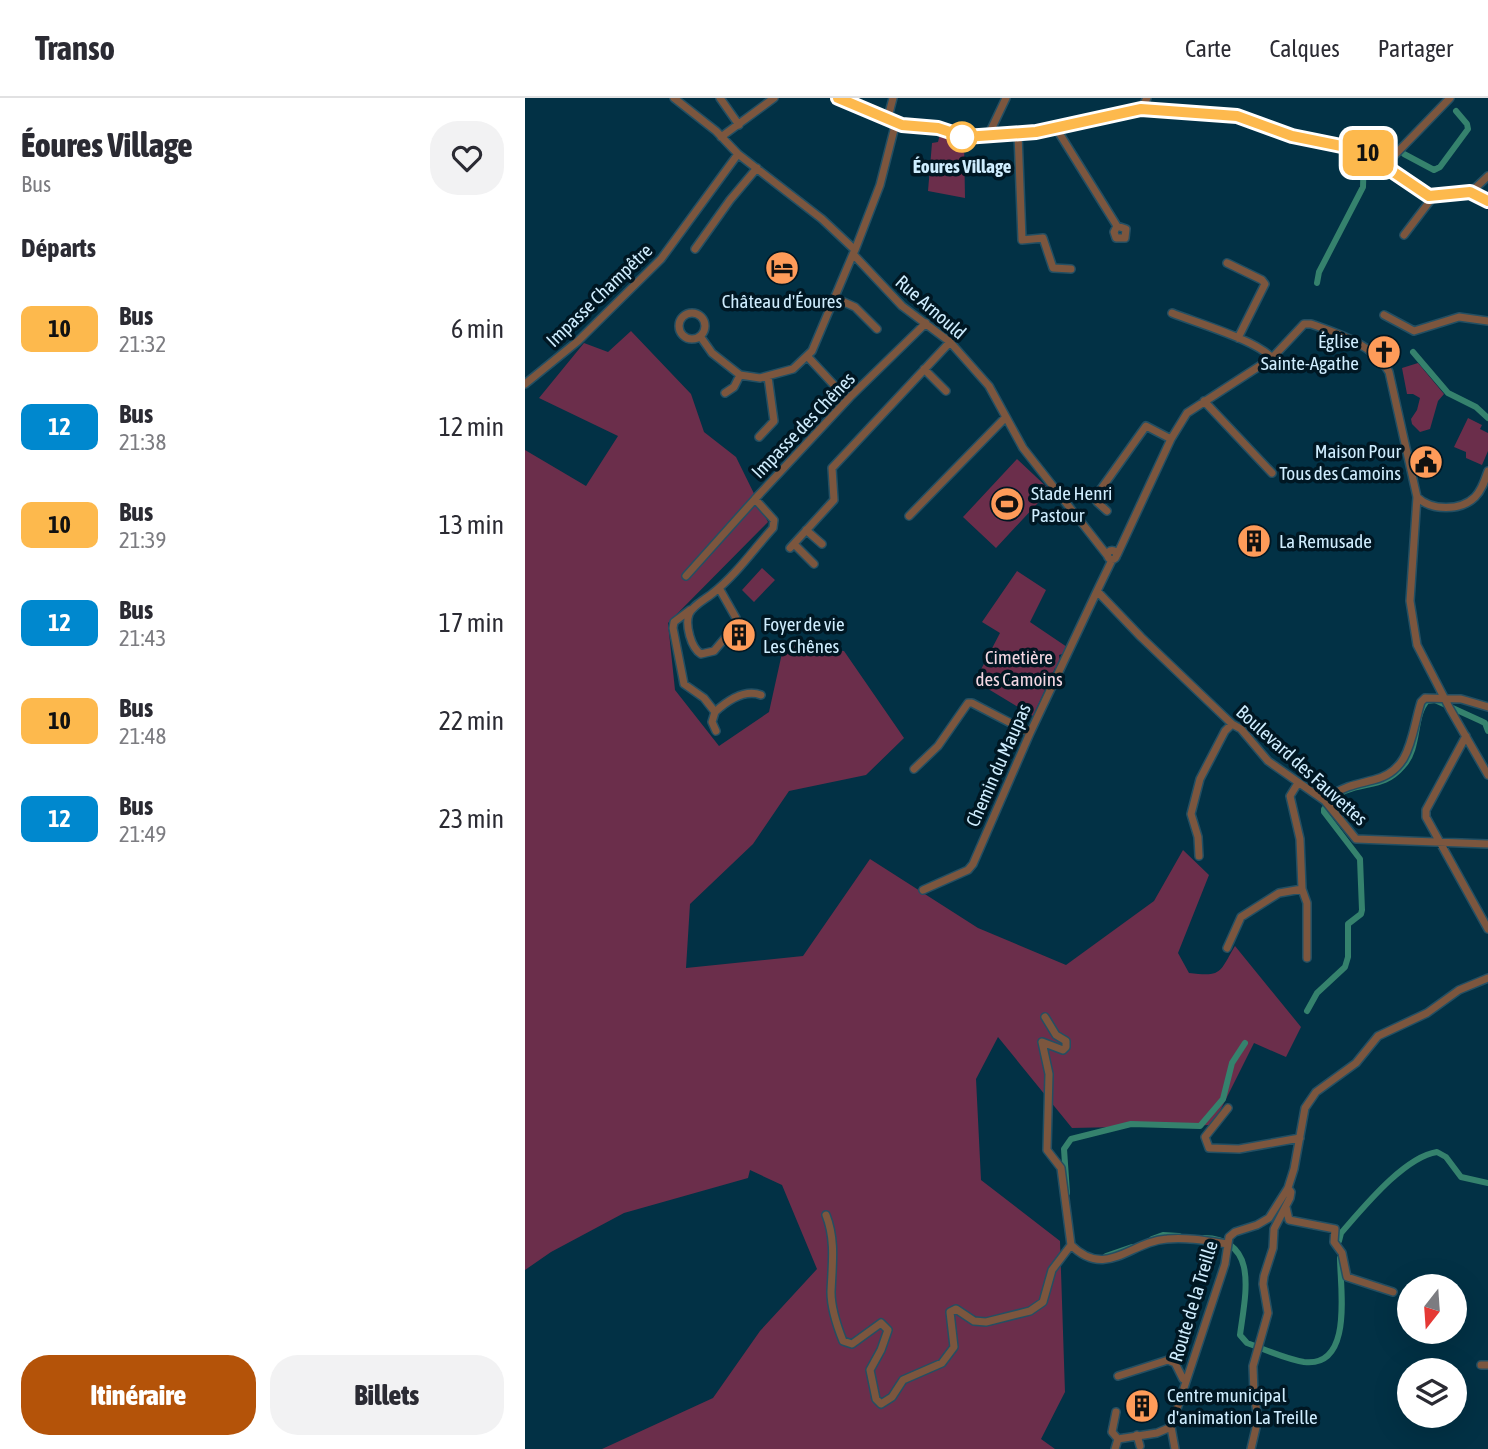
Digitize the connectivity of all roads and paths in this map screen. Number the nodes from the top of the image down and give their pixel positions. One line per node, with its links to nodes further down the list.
1 (674, 98): 17 (street, Rue Arnould)
2 (720, 98): 12 (street)
3 (774, 98): 12 (street)
4 (838, 98): 10 (street)
5 (893, 98): 10 (street)
6 (1006, 98): 16 (street)
7 (1147, 98): 9 (street)
8 (1450, 98): 20 (street)
9 (1141, 109): 14 (street); 20 (street)
10 (888, 117): 11 (street)
11 (897, 122): 13 (street); 29 (street)
12 (739, 125): 17 (street)
13 (919, 126): 18 (street)
14 (1056, 128): 15 (street); 26 (street)
15 (1018, 134): 16 (street); 31 (street)
16 (988, 136): 18 (street)
17 (721, 137): 19 (street, Rue Arnould)
18 (965, 137)
19 (738, 154): 21 (street, Rue Arnould); 46 (street, Impasse Champêtre)
20 (1385, 165): 24 (street)
21 (757, 168): 28 (street); 29 (street, Rue Arnould)
22 (1488, 176): 23 (street)
23 (1470, 192): 24 (street); 25 (street)
24 (1433, 197): 27 (street)
25 (1488, 201)
26 (1118, 226)
27 (1404, 235)
28 (695, 249)
29 (854, 252): 32 (street); 36 (street, Rue Arnould)
30 (1227, 263): 39 (street)
31 (1071, 269)
32 (835, 298): 37 (street); 41 (street)
33 (1172, 313): 39 (street)
34 (1384, 315): 35 (street)
35 (1488, 321)
36 (926, 323): 40 (street, Rue Arnould); 57 (street, Impasse des Chênes)
37 (877, 329)
38 (700, 336): 44 (street)
39 (1238, 338): 42 (street)
40 (950, 342): 43 (street); 51 (street, Rue Arnould)
41 (808, 357): 45 (street); 47 (street)
42 (1272, 358): 50 (street); 56 (street)
43 (924, 369): 48 (street); 60 (street)
44 (740, 375): 45 (street); 49 (street)
45 (768, 377): 52 (street)
46 (525, 384)
47 (834, 385)
48 (946, 391)
49 (725, 394)
50 (1204, 401): 53 (street); 55 (street)
51 (1005, 418): 59 (street); 62 (street, Rue Arnould)
52 (759, 437)
53 (1171, 439): 58 (street); 62 (street)
54 (1488, 471): 56 (street)
55 (1272, 473)
56 (1417, 496): 69 (street)
57 (755, 499): 64 (street); 65 (street, Impasse des Chênes)
58 (1107, 511)
59 (909, 516)
60 (806, 530): 61 (street); 63 (street)
61 (822, 544)
62 (1113, 553): 66 (street)
63 (814, 564)
64 (686, 576)
65 (719, 588): 67 (street); 67 (street)
66 (1097, 591): 72 (street, Boulevard des Fauvettes); 74 (street, Chemin du Maupas)
67 (694, 607): 71 (street)
68 (761, 695): 71 (street)
69 (1446, 703): 70 (street); 75 (street); 79 (street)
70 (1488, 707)
71 (715, 712): 73 (street)
72 (1232, 724): 78 (street, Boulevard des Fauvettes); 82 (street)
73 (716, 731)
74 (1030, 733): 76 (street); 84 (street, Chemin du Maupas)
75 (1466, 736): 77 (street); 80 (street)
76 (915, 769)
77 (1488, 775)
78 (1298, 783): 80 (street, Boulevard des Fauvettes); 83 (street)
79 (1332, 795)
80 (1439, 842): 81 (street, Boulevard des Fauvettes); 85 (street)
81 (1488, 844)
82 (1199, 856)
83 (1302, 889): 86 (street); 87 (street)
84 (923, 890)
85 (1488, 929)
86 (1227, 948)
87 (1307, 958)
88 (1486, 979): 89 (street); 92 (street, Route de la Treille)
89 (1488, 988)
90 (1045, 1017): 97 (street)
91 (1228, 1108): 92 (street)
92 (1300, 1138): 93 (street, Route de la Treille)
93 (1288, 1188): 94 (street); 96 (street, Route de la Treille)
94 (1286, 1206): 98 (street); 108 (street)
95 (826, 1215): 97 (street)
96 (1227, 1243): 97 (street); 100 (street, Route de la Treille)
97 (1071, 1245)
98 (1393, 1292)
99 (1118, 1376): 100 (street)
100 (1186, 1380): 102 (street, Route de la Treille)
101 (1117, 1412): 104 (street)
102 (1171, 1427): 103 (street); 107 (street)
103 (1137, 1435): 104 (street); 105 (street)
104 (1118, 1439): 106 (street)
105 (1140, 1446)
106 (1115, 1449)
107 (1175, 1449)
108 (1251, 1449)

